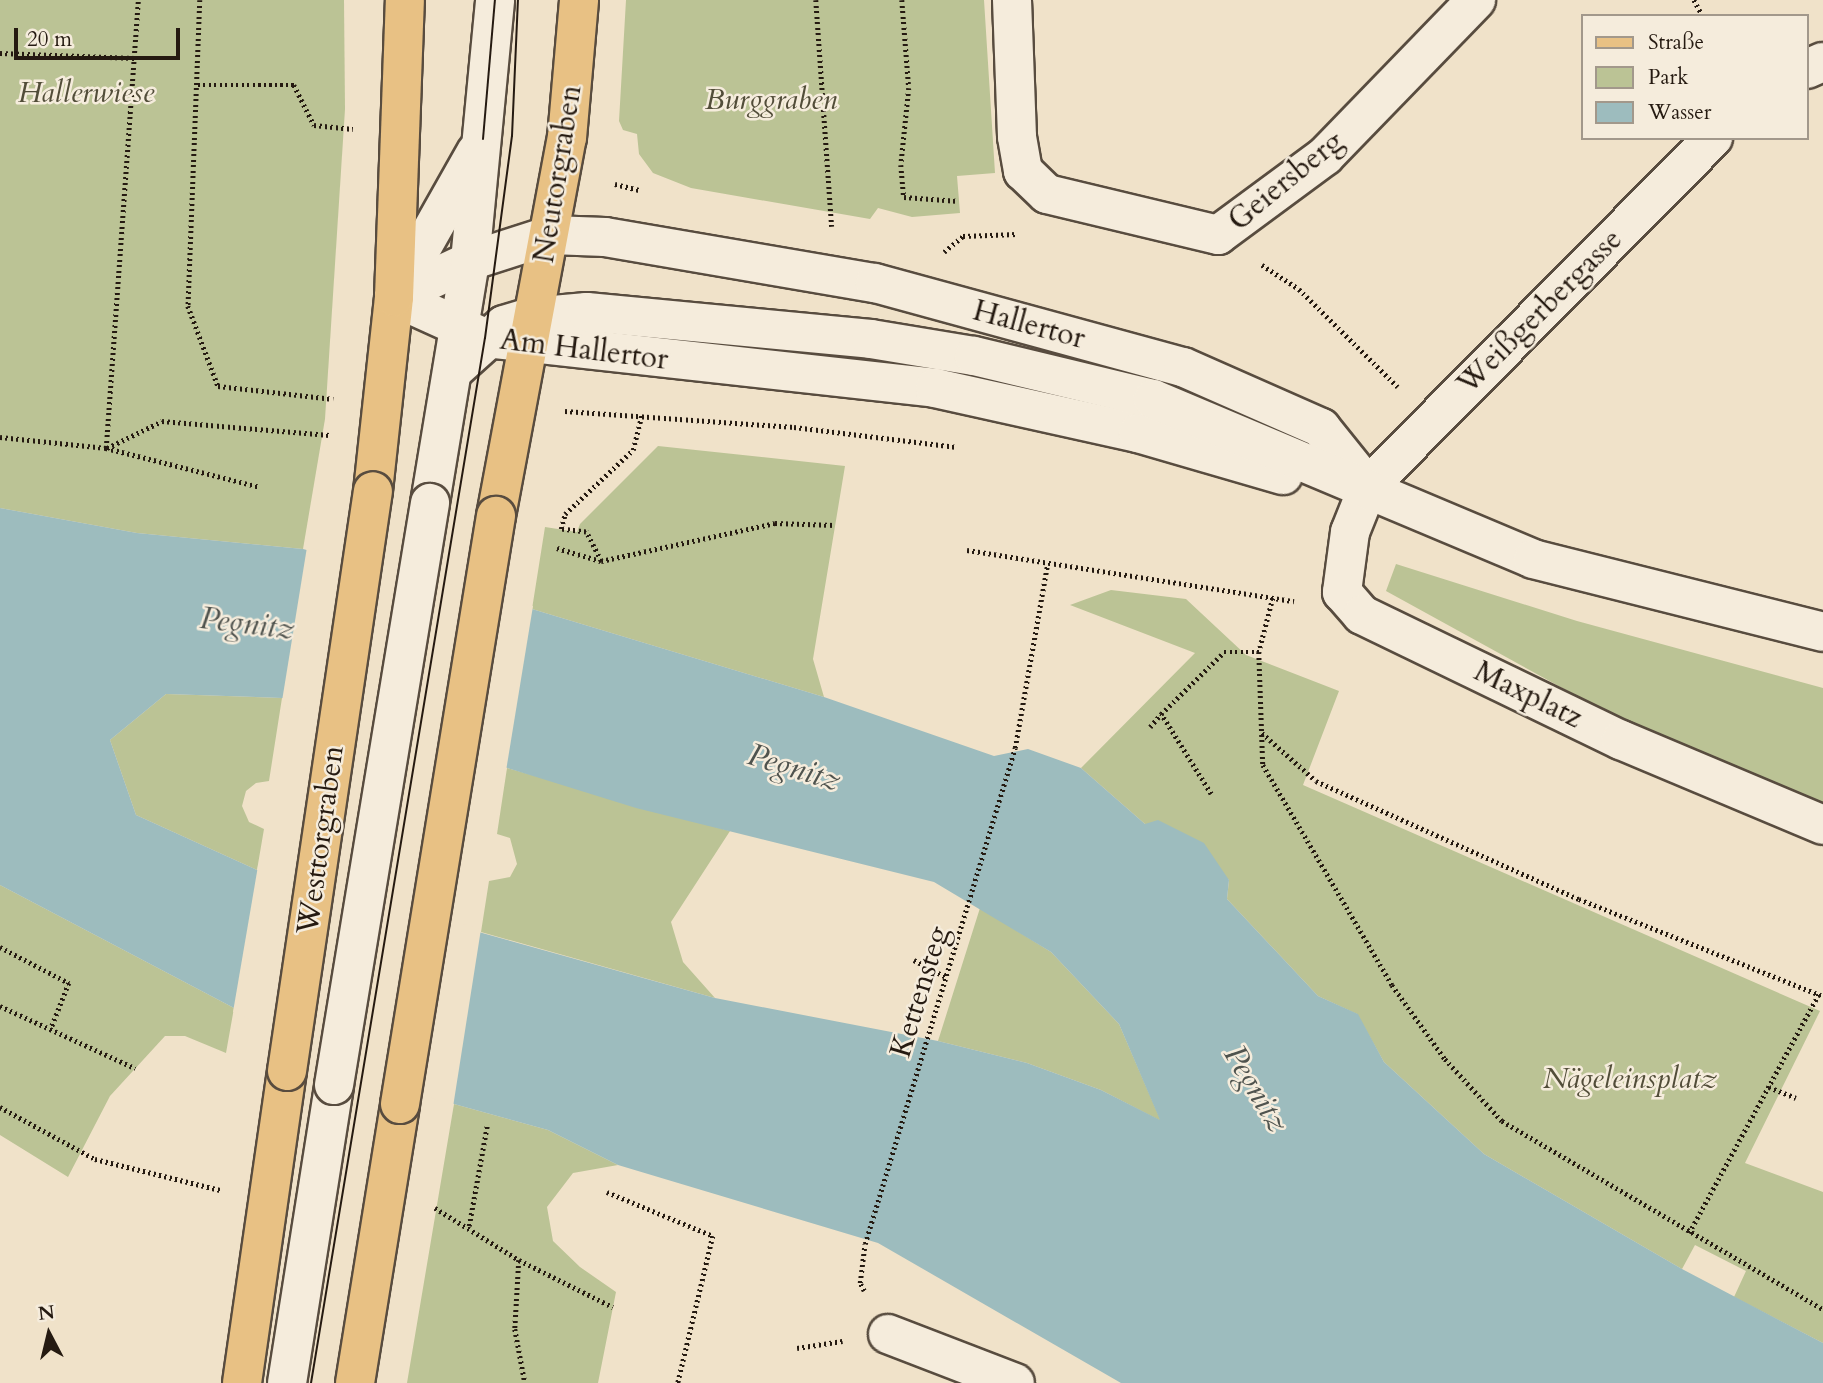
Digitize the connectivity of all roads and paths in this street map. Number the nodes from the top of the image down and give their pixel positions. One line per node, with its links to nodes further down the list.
1 (138, 0): 11 (path)
2 (200, 0): 12 (path)
3 (405, 0): 23 (main road)
4 (495, 0): 14 (street)
5 (579, 0): 18 (main road, Neutorgraben)
6 (816, 0): 21 (path)
7 (902, 0): 16 (path)
8 (1012, 0): 9 (street, Geiersberg)
9 (1476, 0)
10 (0, 53): 11 (path)
11 (135, 58): 35 (path)
12 (198, 85): 13 (path); 27 (path)
13 (357, 129)
14 (483, 139): 20 (street); 23 (street)
15 (1711, 140): 31 (street, Weißgerbergasse)
16 (959, 201)
17 (1001, 233): 19 (path)
18 (551, 235): 20 (street); 21 (street); 25 (main road, Neutorgraben)
19 (944, 253)
20 (470, 261): 23 (street); 24 (street)
21 (835, 276): 37 (street, Hallertor)
22 (1299, 289): 31 (path)
23 (394, 297): 24 (street, Am Hallertor); 71 (main road, Westtorgraben, bridge)
24 (473, 332): 25 (street); 72 (street, bridge)
25 (529, 332): 26 (street, Am Hallertor); 30 (street, Am Hallertor); 73 (main road, bridge)
26 (931, 348): 30 (street, Hallertor)
27 (343, 399)
28 (564, 411): 29 (path)
29 (642, 415): 34 (path); 41 (path)
30 (1145, 416): 37 (street)
31 (1432, 420): 37 (street, Weißgerbergasse)
32 (341, 436): 35 (path)
33 (0, 437): 35 (path)
34 (959, 447)
35 (106, 448): 36 (path)
36 (260, 487)
37 (1368, 487): 43 (street); 49 (street, Maxplatz)
38 (835, 525): 41 (path)
39 (557, 548): 41 (path)
40 (967, 550): 42 (path)
41 (600, 561)
42 (1047, 566): 44 (path); 52 (path, Kettensteg)
43 (1823, 632)
44 (1259, 652): 45 (path); 47 (path)
45 (1161, 714): 46 (path); 48 (path)
46 (1150, 727)
47 (1261, 732): 53 (path); 65 (path)
48 (1211, 794)
49 (1823, 825)
50 (0, 947): 55 (path)
51 (914, 960): 52 (path)
52 (946, 977): 67 (path, Kettensteg)
53 (1821, 995): 57 (path)
54 (0, 1006): 55 (path)
55 (51, 1029): 56 (path)
56 (135, 1068)
57 (1769, 1087): 58 (path); 65 (path)
58 (1796, 1098)
59 (0, 1107): 61 (path)
60 (487, 1126): 64 (path)
61 (228, 1192)
62 (607, 1192): 75 (path)
63 (435, 1208): 64 (path)
64 (468, 1226): 66 (path)
65 (1689, 1233): 69 (path)
66 (519, 1260): 68 (path); 74 (path)
67 (860, 1283)
68 (613, 1307)
69 (1823, 1309)
70 (888, 1334): 76 (street)
71 (242, 1383)
72 (287, 1383)
73 (355, 1383)
74 (525, 1383)
75 (678, 1383)
76 (1015, 1383)

